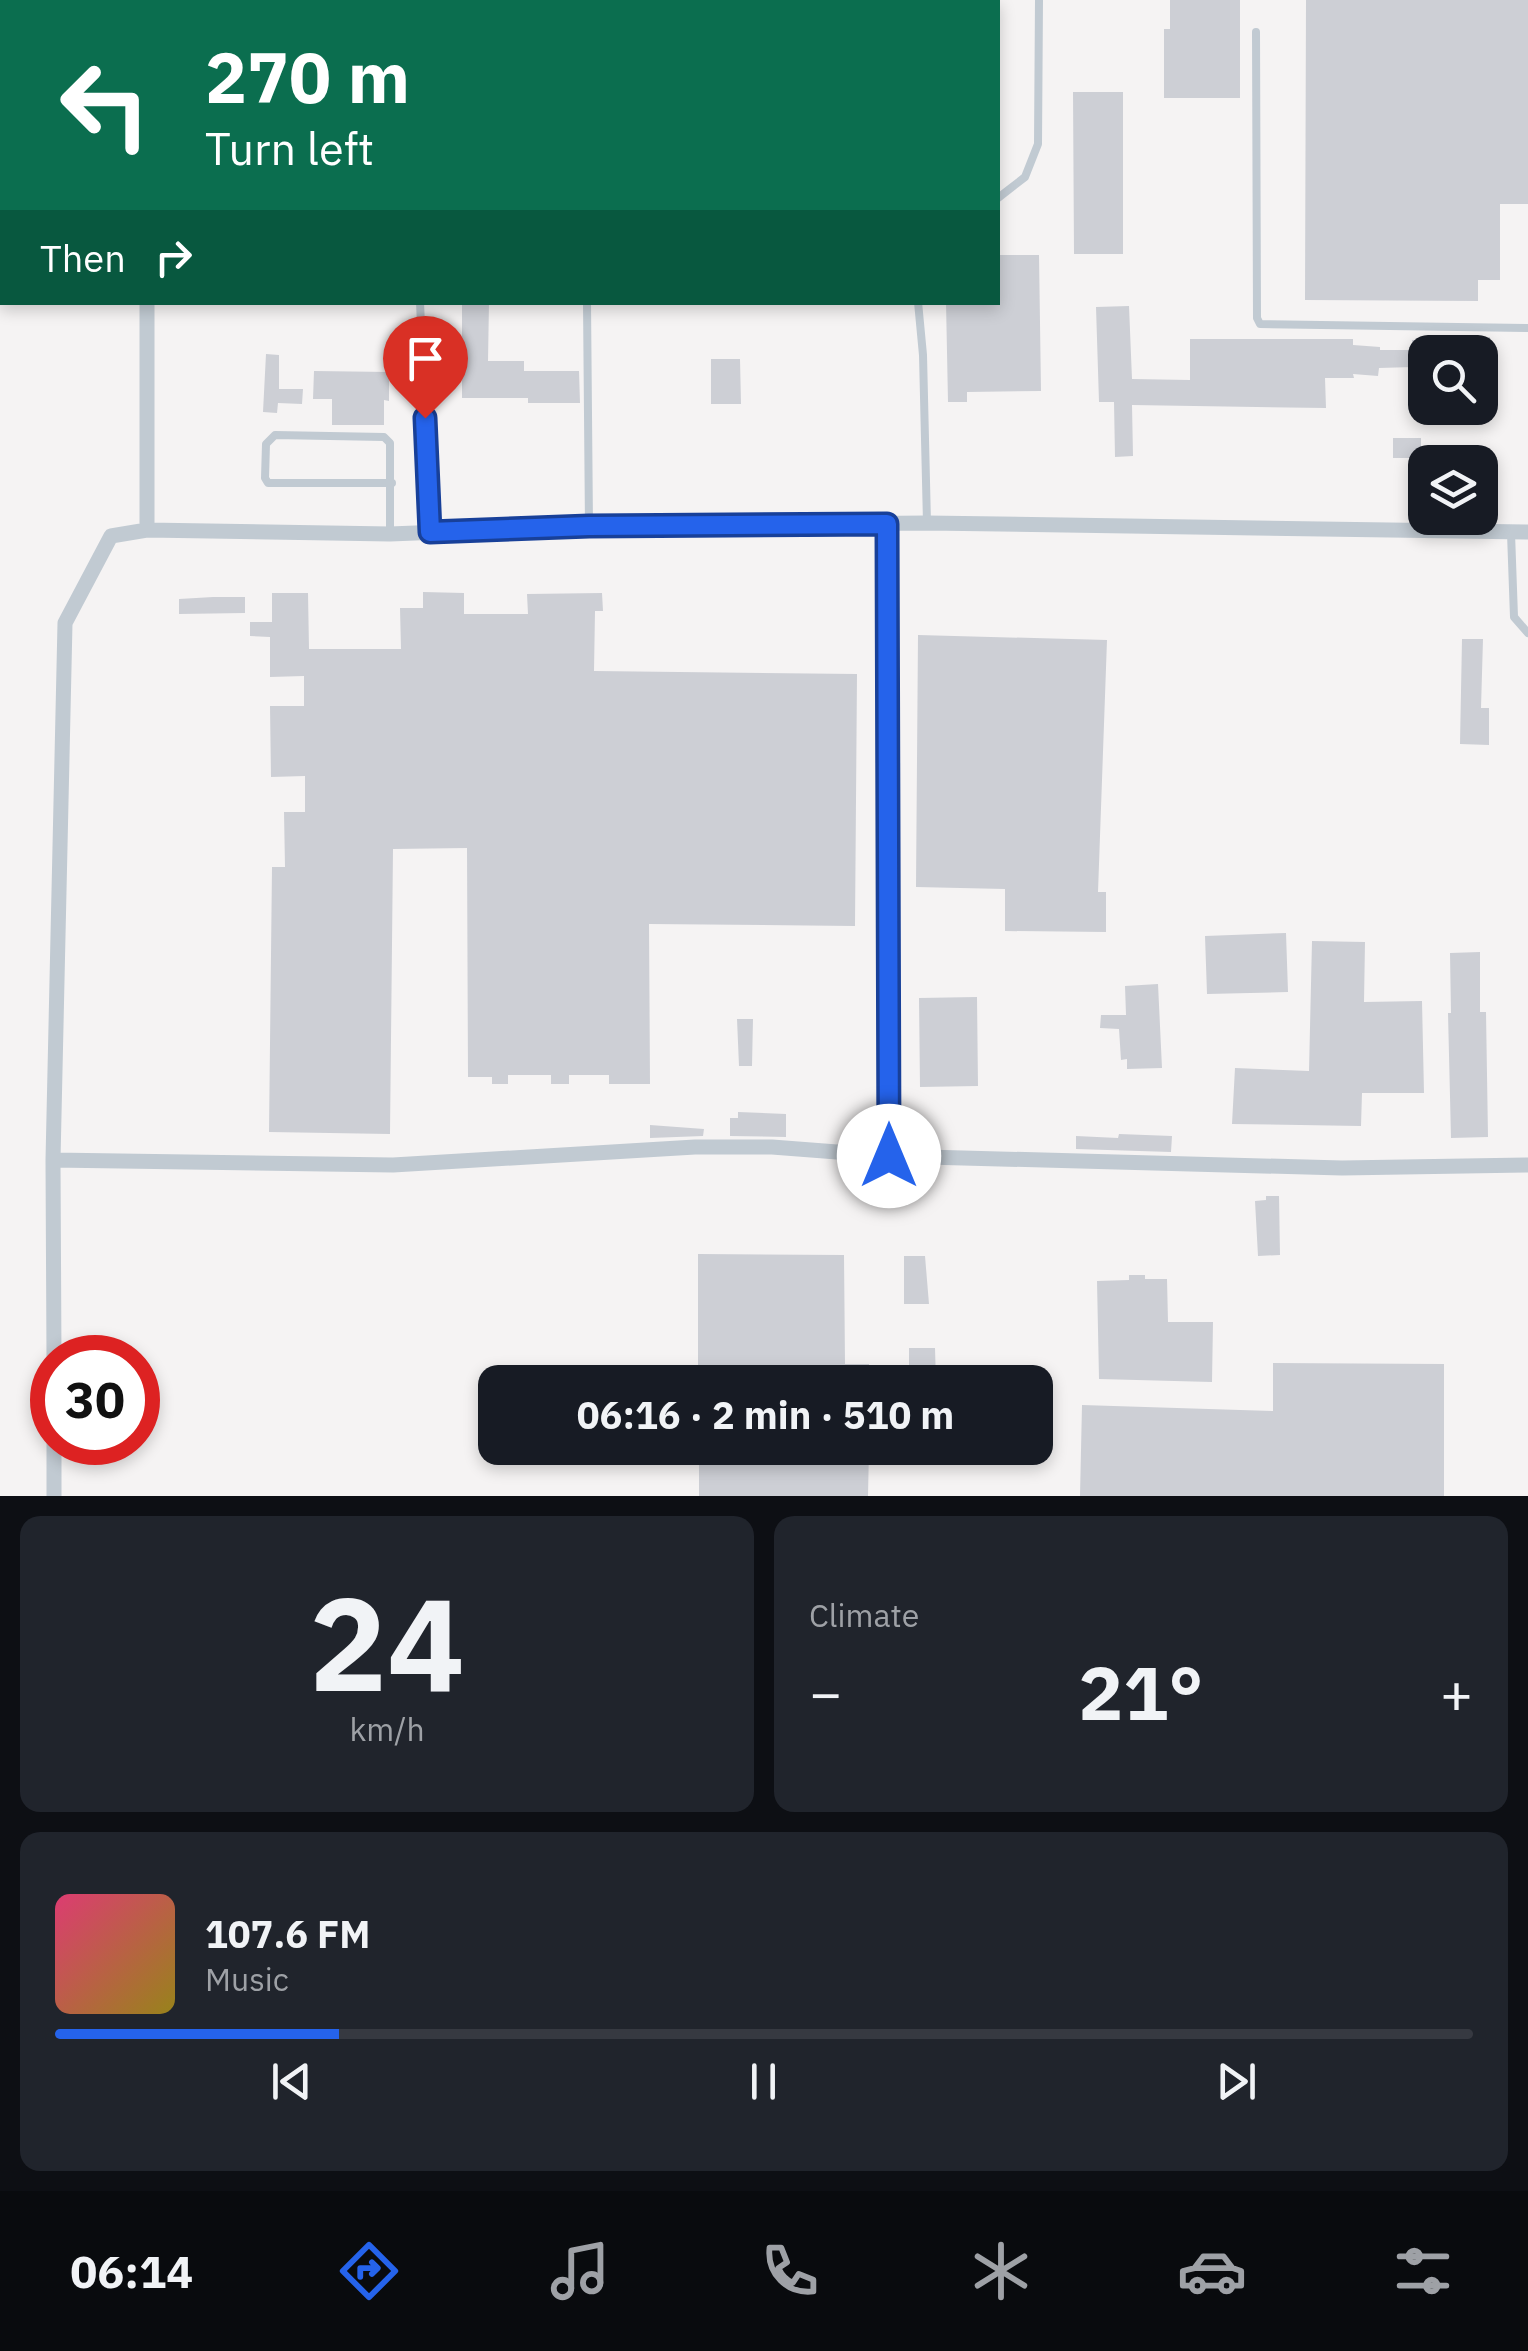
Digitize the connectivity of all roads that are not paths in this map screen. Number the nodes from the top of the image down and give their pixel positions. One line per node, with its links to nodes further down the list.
1 (1039, 0): 3 (lane)
2 (1256, 32): 8 (lane)
3 (1000, 196)
4 (147, 305): 13 (street)
5 (420, 305): 14 (lane)
6 (587, 305): 12 (lane)
7 (918, 305): 11 (lane)
8 (1528, 328)
9 (392, 483): 9 (lane); 16 (lane)
10 (887, 524): 11 (street); 12 (street); 18 (street)
11 (927, 524): 15 (street)
12 (589, 526): 14 (street)
13 (147, 530): 16 (street); 19 (street)
14 (430, 532): 16 (street)
15 (1520, 533): 17 (lane)
16 (390, 534)
17 (1528, 633)
18 (889, 1156): 19 (street); 20 (street)
19 (54, 1160): 21 (street)
20 (1528, 1166)
21 (54, 1335)
22 (54, 1465): 23 (street)
23 (54, 1496)

